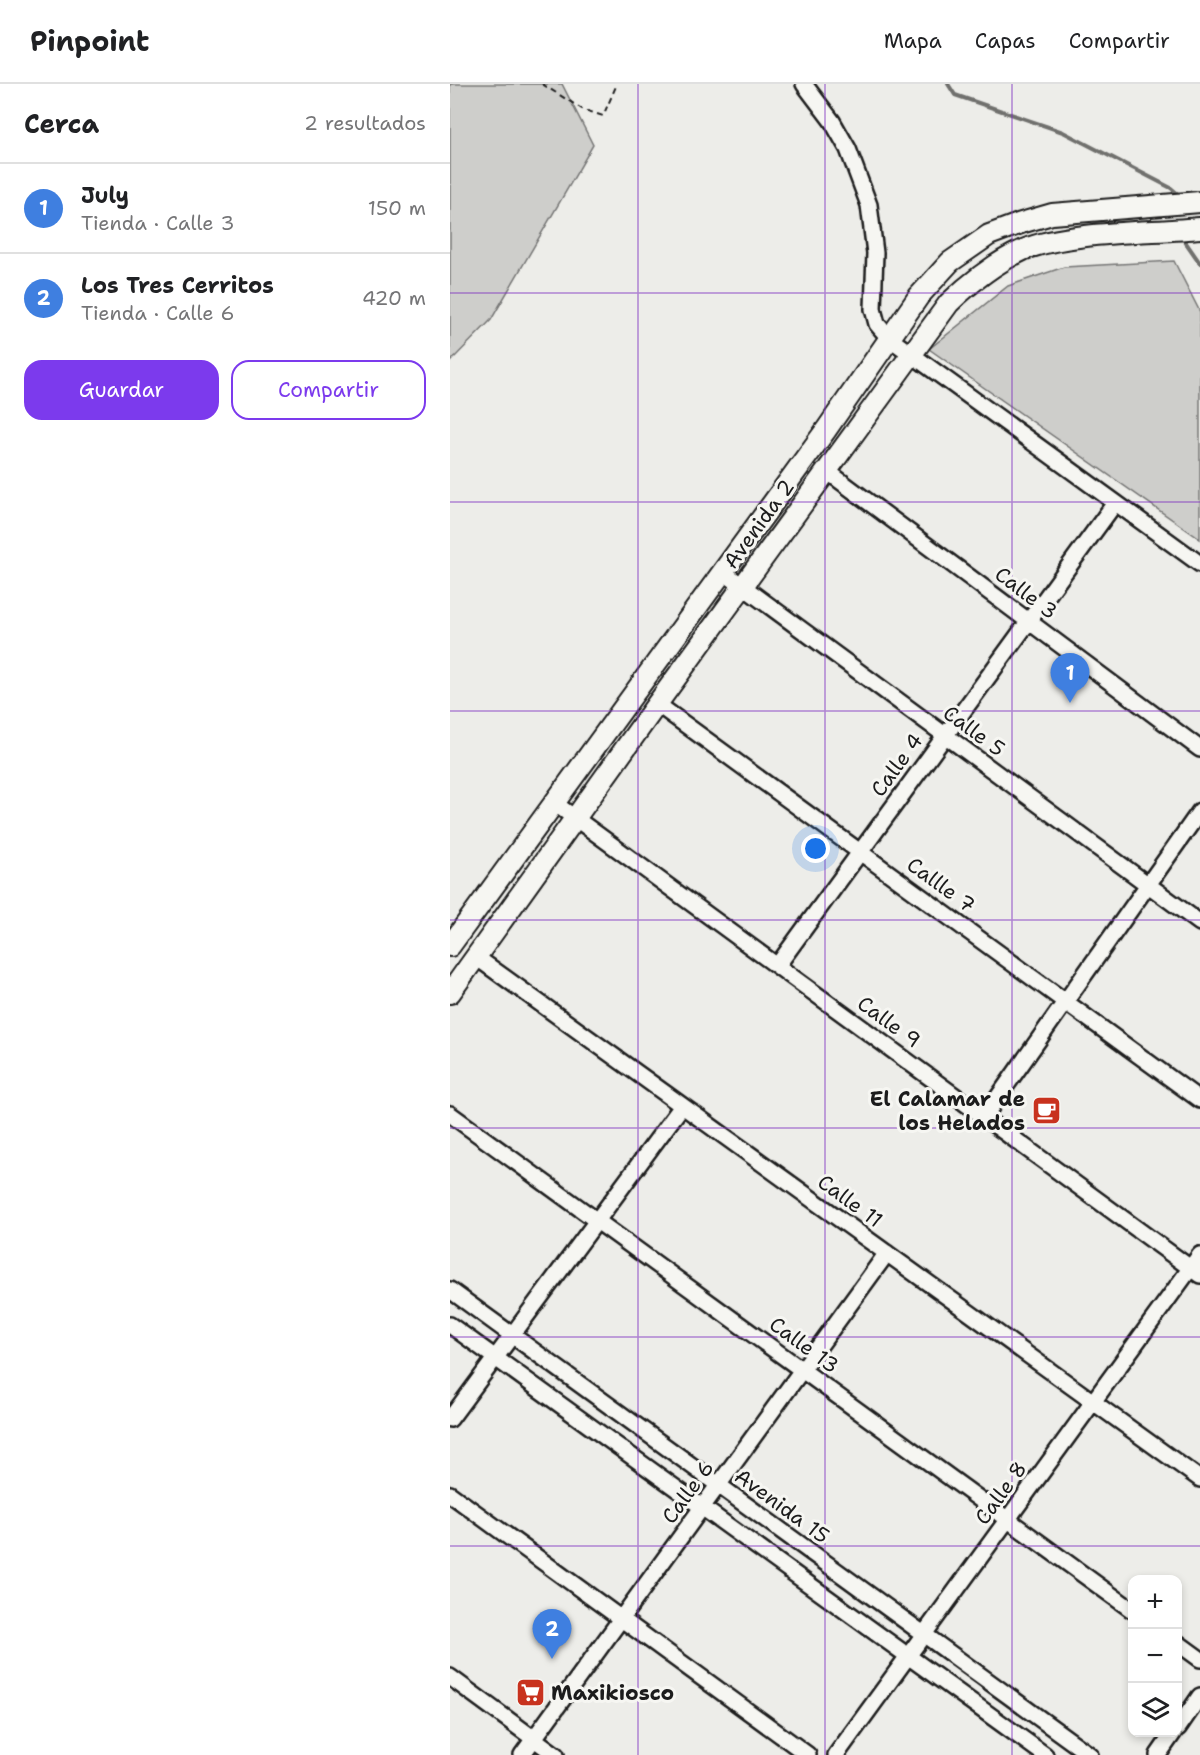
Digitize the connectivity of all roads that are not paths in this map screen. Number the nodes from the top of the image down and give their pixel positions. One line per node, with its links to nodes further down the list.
1 (804, 84): 4 (street)
2 (1200, 202): 4 (main road, Avenida 2)
3 (1200, 228): 5 (main road, Avenida 2)
4 (889, 338): 5 (street); 9 (main road, Avenida 2)
5 (912, 355): 6 (main road, Avenida 2); 7 (street)
6 (826, 471): 10 (main road, Avenida 2); 11 (street, Calle 3)
7 (1115, 502): 8 (street); 11 (street, Calle 4)
8 (1200, 564)
9 (722, 572): 10 (street, Calle 5); 15 (main road, Avenida 2)
10 (743, 587): 12 (main road, Avenida 2); 13 (street, Calle 5)
11 (1028, 621): 13 (street, Calle 4); 14 (street, Calle 3)
12 (657, 704): 17 (main road, Avenida 2); 18 (street, Callle 7)
13 (945, 735): 18 (street, Calle 4); 19 (street, Calle 5)
14 (1200, 749)
15 (553, 802): 17 (street, Calle 9); 21 (main road, Avenida 2)
16 (1200, 811): 19 (street)
17 (576, 819): 22 (main road, Avenida 2); 23 (street, Calle 9)
18 (860, 852): 23 (street, Calle 4); 25 (street, Callle 7)
19 (1148, 885): 20 (street, Calle 5); 25 (street)
20 (1200, 923)
21 (450, 946)
22 (476, 957): 24 (main road, Avenida 2); 27 (street, Calle 11)
23 (777, 966): 29 (street, Calle 9)
24 (450, 993)
25 (1065, 1001): 26 (street, Callle 7); 29 (street)
26 (1200, 1100)
27 (682, 1106): 30 (street); 31 (street, Calle 11)
28 (450, 1114): 30 (street, Calle 13)
29 (984, 1117): 33 (street, Calle 9)
30 (597, 1221): 36 (street); 38 (street, Calle 13)
31 (887, 1253): 38 (street, Calle 6); 39 (street, Calle 11)
32 (1200, 1255): 33 (street, Calle 8)
33 (1195, 1271): 39 (street, Calle 8)
34 (450, 1290): 36 (street, Avenida 15)
35 (450, 1324): 37 (street)
36 (512, 1335): 37 (street); 42 (street, Avenida 15)
37 (496, 1358): 40 (street); 44 (street)
38 (802, 1370): 42 (street, Calle 6); 45 (street, Calle 13)
39 (1093, 1402): 41 (street, Calle 11); 45 (street, Calle 8)
40 (450, 1419)
41 (1200, 1479)
42 (718, 1485): 44 (street, Calle 6); 48 (street, Avenida 15)
43 (450, 1494): 47 (street)
44 (702, 1507): 47 (street, Calle 6); 50 (street)
45 (1008, 1519): 46 (street, Calle 13); 48 (street, Calle 8)
46 (1128, 1607)
47 (621, 1619): 56 (street, Calle 6); 59 (street)
48 (924, 1634): 50 (street, Calle 8); 62 (street, Avenida 15)
49 (1182, 1646): 51 (street)
50 (908, 1656): 60 (street, Calle 8); 61 (street)
51 (1200, 1659)
52 (450, 1677): 56 (street)
53 (1200, 1696): 54 (street)
54 (1182, 1722)
55 (1171, 1737): 63 (street)
56 (534, 1739): 57 (street, Calle 6); 58 (street)
57 (522, 1755)
58 (556, 1755)
59 (808, 1755)
60 (836, 1755)
61 (1045, 1755)
62 (1090, 1755)
63 (1158, 1755)

